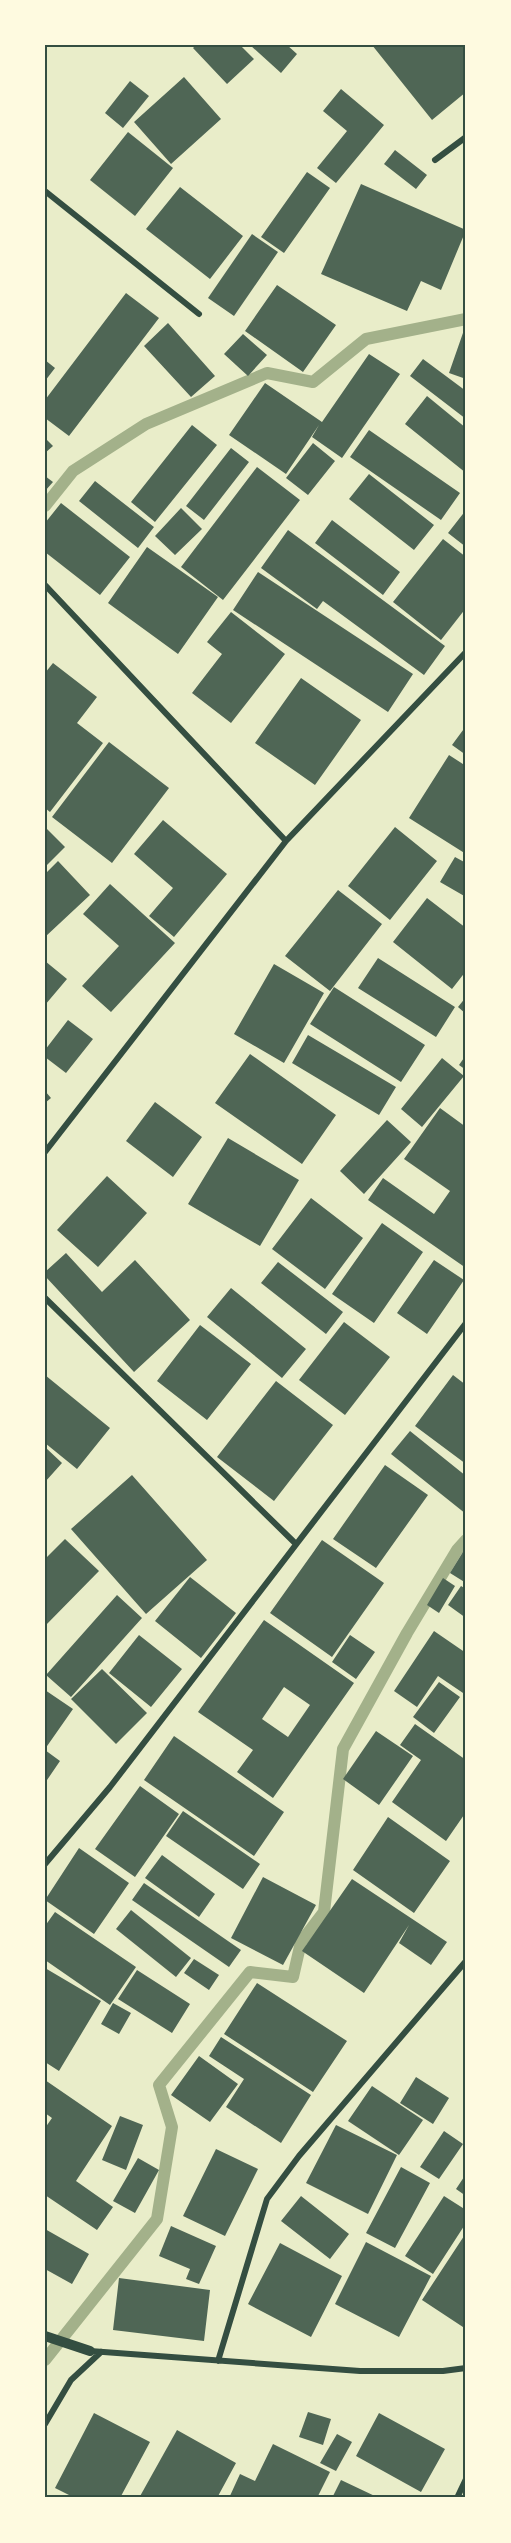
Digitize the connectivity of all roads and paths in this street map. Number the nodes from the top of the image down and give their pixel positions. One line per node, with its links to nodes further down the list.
1 (466, 137): 2 (street)
2 (435, 160)
3 (45, 191): 4 (street)
4 (199, 314)
5 (45, 585): 7 (street)
6 (466, 652): 7 (street)
7 (286, 841): 8 (street)
8 (45, 1152)
9 (45, 1298): 11 (street)
10 (466, 1323): 11 (street)
11 (296, 1544): 12 (street)
12 (45, 1864)
13 (466, 1961): 17 (street)
14 (45, 2336): 15 (street)
15 (90, 2351): 16 (street)
16 (102, 2351): 17 (street); 19 (street)
17 (218, 2361): 18 (street)
18 (466, 2368)
19 (45, 2424)
20 (466, 2479): 21 (street)
21 (457, 2498)

